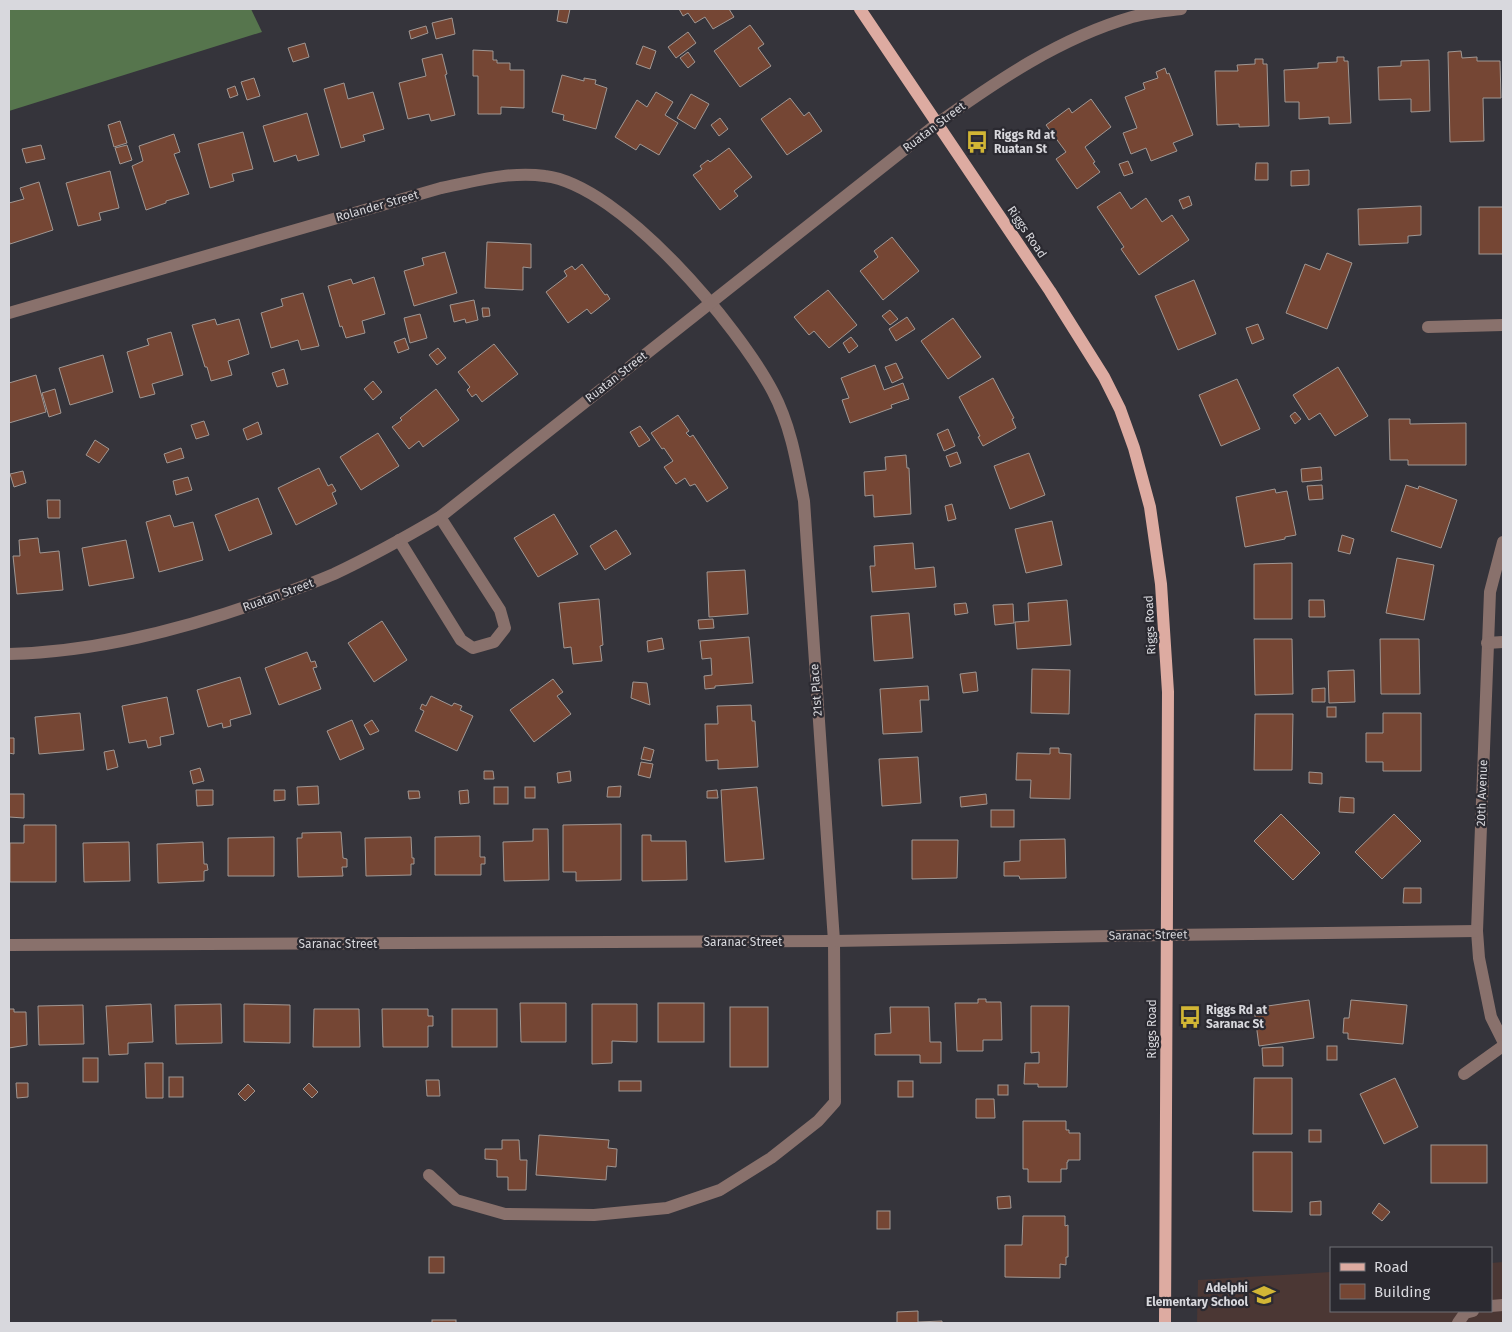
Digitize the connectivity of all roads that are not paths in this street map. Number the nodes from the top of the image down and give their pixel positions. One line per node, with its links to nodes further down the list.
1 (860, 9): 3 (main road, Riggs Road)
2 (1181, 9): 3 (street, Ruatan Street)
3 (938, 123): 4 (street, Ruatan Street); 15 (main road, Riggs Road)
4 (710, 303): 5 (street, Rolander Street); 8 (street, Ruatan Street); 16 (street, 21st Place)
5 (9, 314)
6 (1503, 325): 7 (street)
7 (1428, 327)
8 (440, 517): 9 (street, Ruatan Street); 9 (street)
9 (399, 540): 13 (street, Ruatan Street)
10 (1503, 542): 12 (street, 20th Avenue)
11 (1503, 642): 12 (street)
12 (1487, 643): 14 (street, 20th Avenue)
13 (9, 654)
14 (1477, 931): 15 (street, Saranac Street); 18 (street, 20th Avenue)
15 (1166, 935): 16 (street, Saranac Street); 23 (main road, Riggs Road)
16 (834, 942): 17 (street, Saranac Street); 21 (street, 21st Place)
17 (9, 945)
18 (1503, 1041)
19 (1503, 1046): 20 (street)
20 (1464, 1074)
21 (429, 1175)
22 (1469, 1312): 24 (street)
23 (1164, 1323)
24 (1458, 1323)

